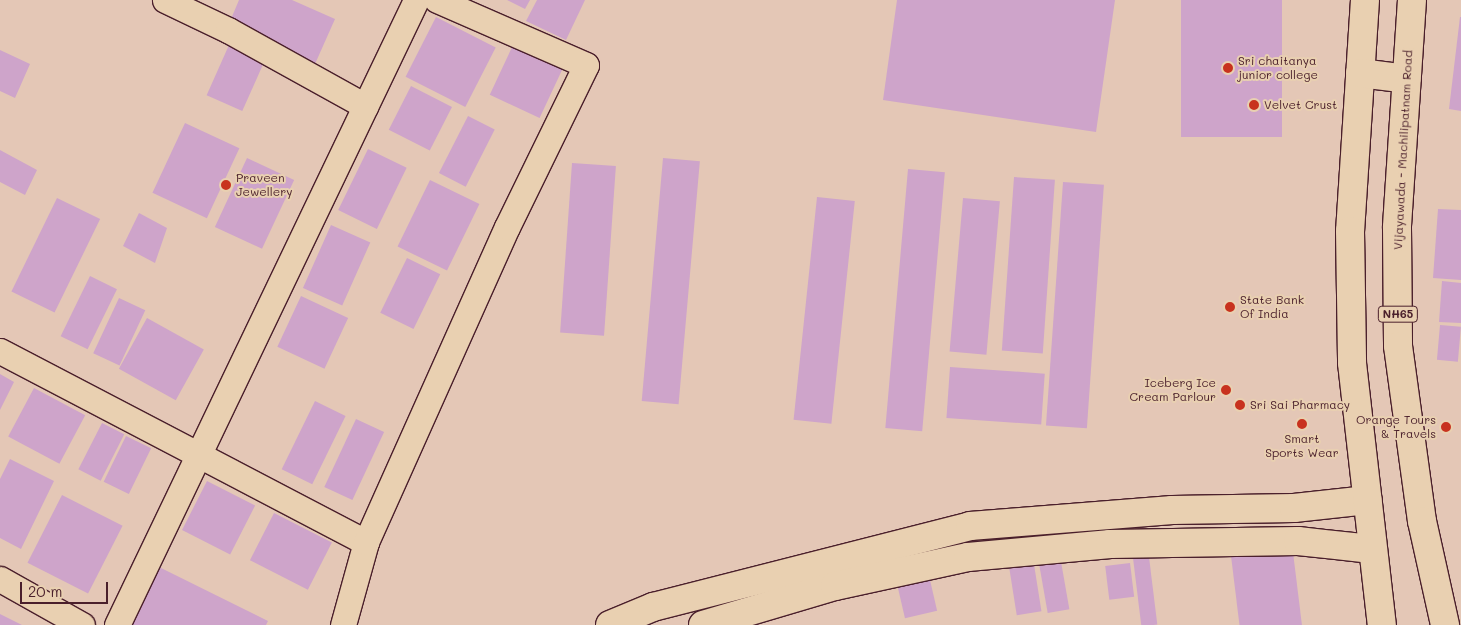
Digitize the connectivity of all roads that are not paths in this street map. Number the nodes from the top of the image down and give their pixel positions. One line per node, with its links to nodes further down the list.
1 (165, 0): 8 (street)
2 (416, 0): 8 (street)
3 (437, 0): 12 (street)
4 (1365, 0): 6 (main road)
5 (1412, 0): 7 (main road, Vijayawada - Machilipatnam Road / NH65)
6 (1360, 73): 7 (main road); 11 (main road)
7 (1407, 79): 21 (main road, Vijayawada - Machilipatnam Road / NH65)
8 (365, 106): 10 (street)
9 (0, 351): 10 (street)
10 (199, 454): 12 (street); 16 (street)
11 (1368, 500): 13 (main road); 18 (main road)
12 (366, 542): 17 (street)
13 (1372, 549): 19 (main road); 20 (main road)
14 (0, 579): 15 (street)
15 (82, 625)
16 (117, 625)
17 (343, 625)
18 (610, 625)
19 (703, 625)
20 (1382, 625)
21 (1446, 625)

